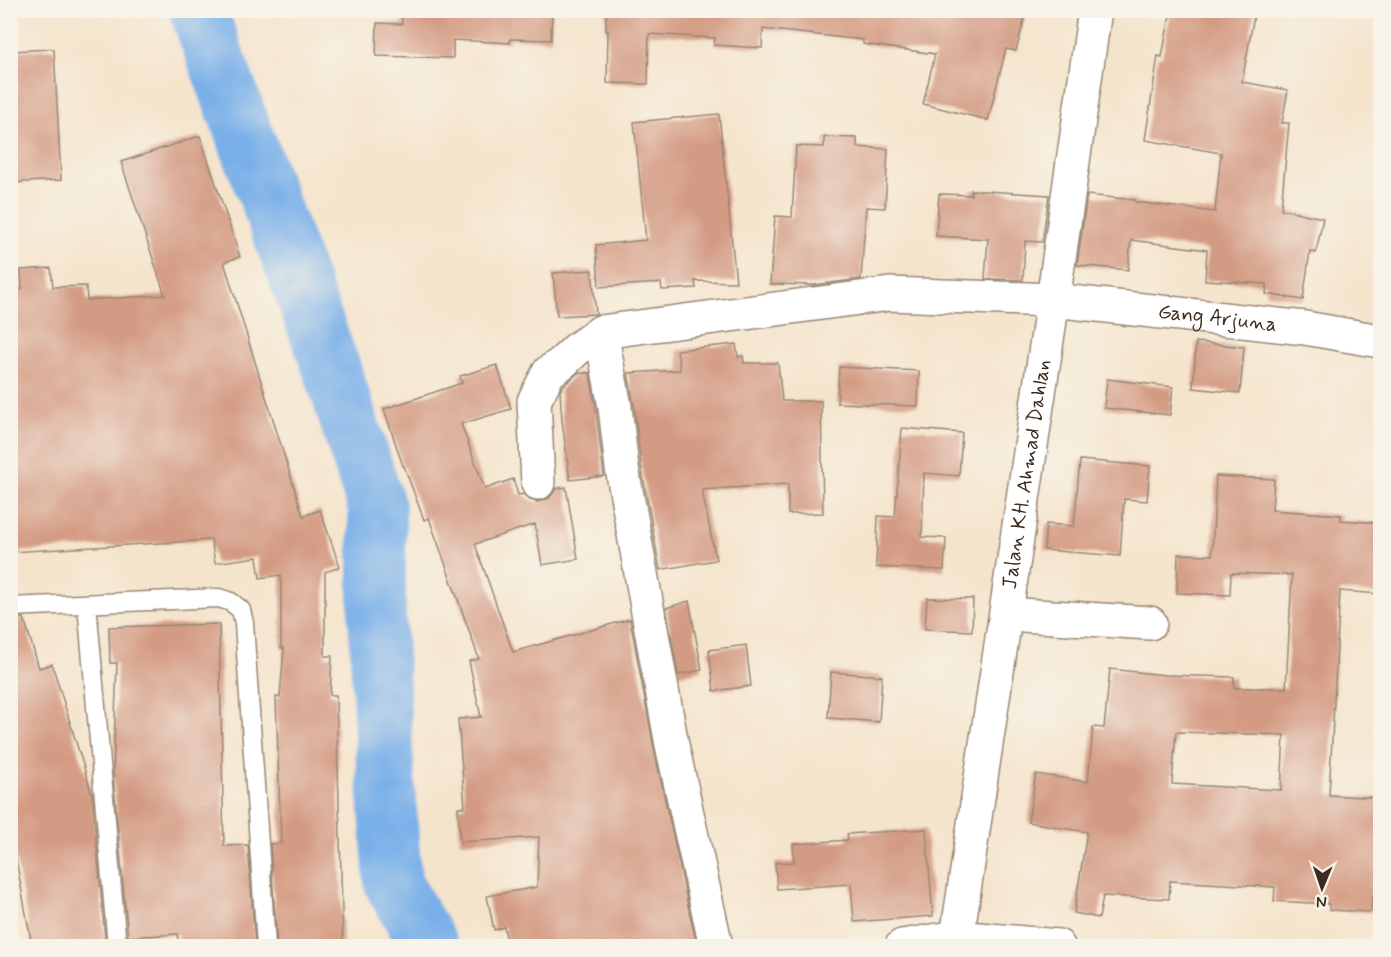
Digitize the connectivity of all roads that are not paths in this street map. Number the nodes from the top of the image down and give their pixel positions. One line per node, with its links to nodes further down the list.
1 (1095, 10): 2 (street, Jalan KH. Ahmad Dahlan)
2 (1053, 300): 3 (street, Gang Arjuna); 4 (street, Gang Arjuna); 8 (street, Jalan KH. Ahmad Dahlan)
3 (601, 332): 5 (street); 13 (street)
4 (1380, 341)
5 (538, 483)
6 (87, 604): 7 (lane); 11 (lane); 12 (lane)
7 (10, 607)
8 (1005, 614): 9 (street); 10 (street, Jalan KH. Ahmad Dahlan)
9 (1150, 623)
10 (956, 942): 14 (street); 15 (street)
11 (117, 946)
12 (266, 946)
13 (716, 946)
14 (902, 946)
15 (1058, 946)

